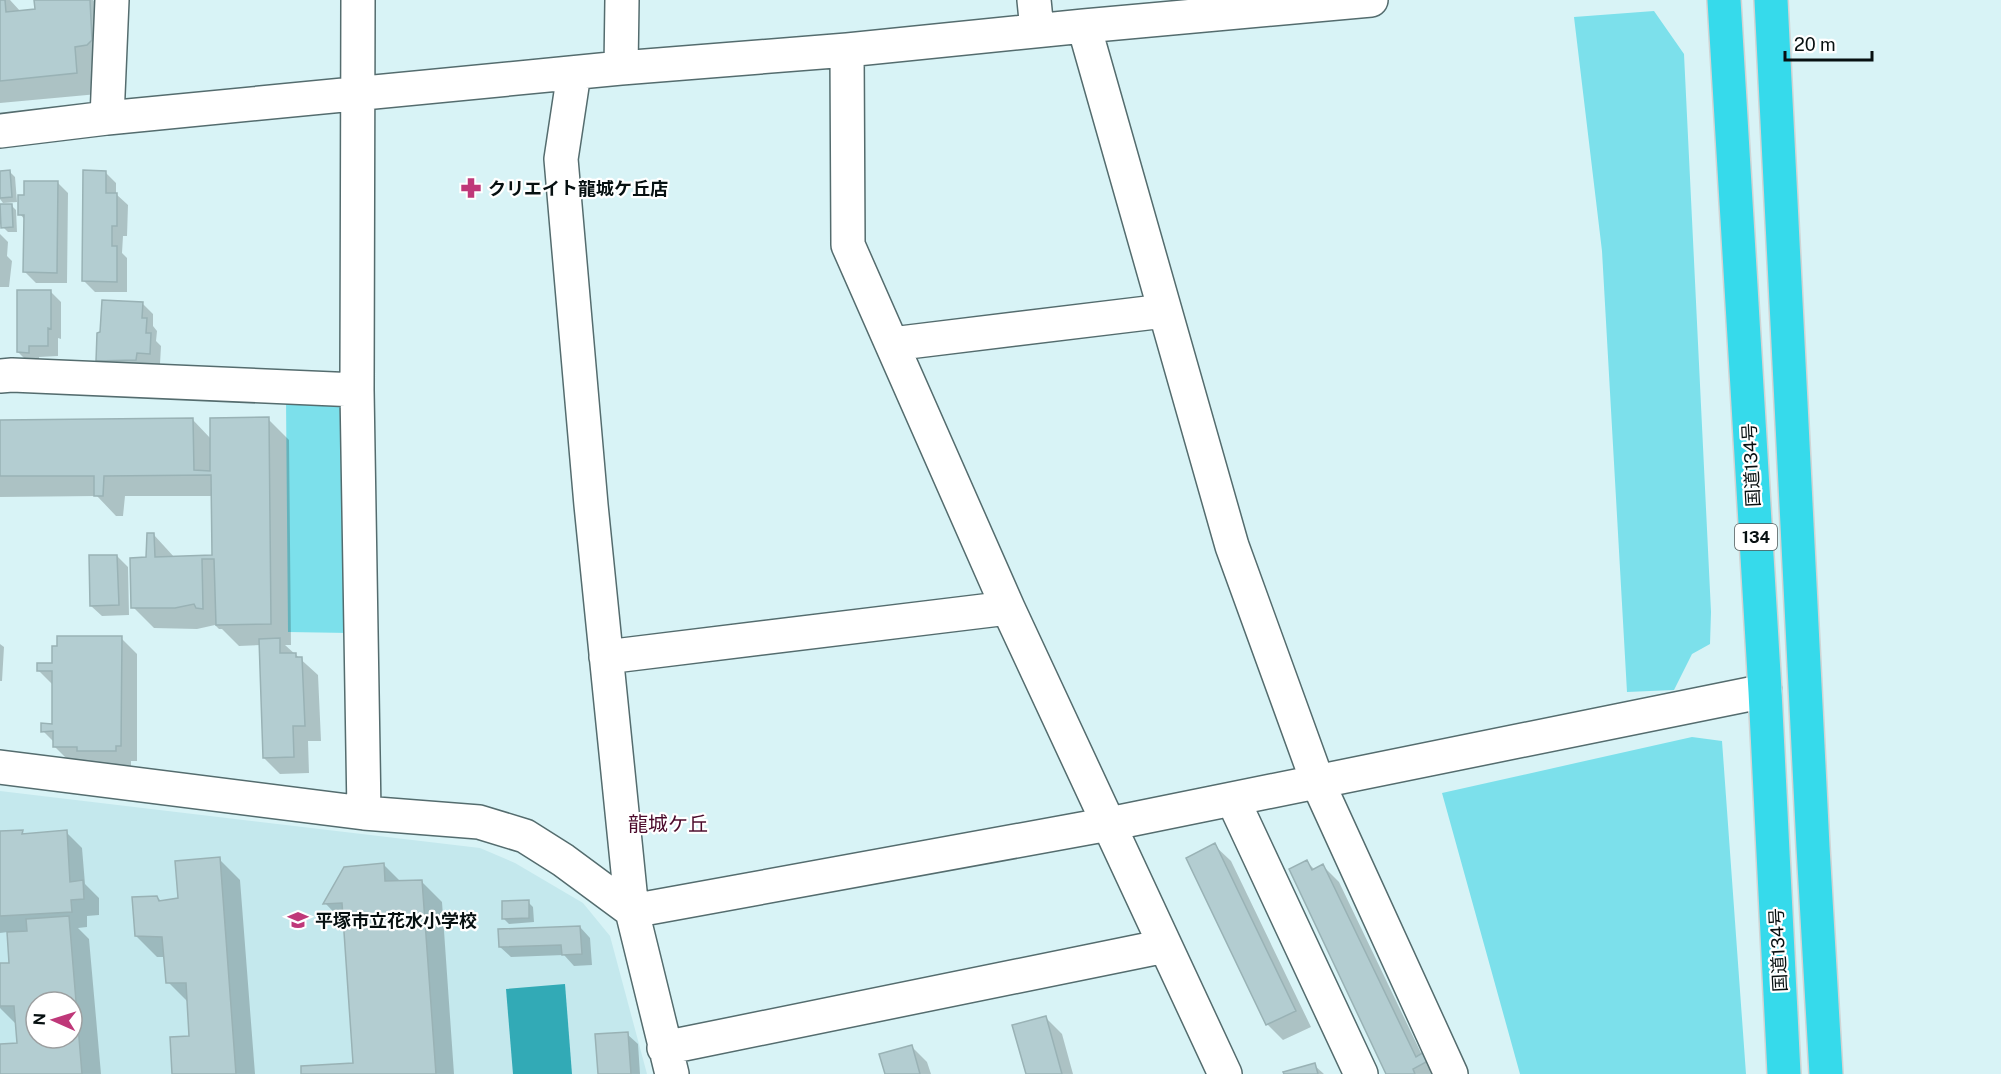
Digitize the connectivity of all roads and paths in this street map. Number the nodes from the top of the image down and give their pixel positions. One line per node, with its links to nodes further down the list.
1 (111, 0): 13 (street)
2 (358, 0): 12 (street)
3 (622, 0): 10 (street)
4 (1371, 0): 8 (street)
5 (1724, 0): 21 (highway, 国道134号 / 134)
6 (1772, 0): 34 (highway, 134)
7 (1035, 15): 8 (street); 9 (street)
8 (1084, 26): 15 (street)
9 (848, 50): 10 (street); 16 (street)
10 (621, 68): 11 (street)
11 (574, 73): 12 (street); 20 (street)
12 (357, 95): 13 (street); 18 (street)
13 (107, 118): 14 (street)
14 (0, 131)
15 (1164, 311): 16 (street); 23 (street)
16 (892, 345): 19 (street)
17 (0, 376): 18 (street)
18 (357, 390): 25 (street)
19 (1008, 608): 20 (street); 26 (street)
20 (606, 657): 27 (street)
21 (1765, 691): 23 (street); 33 (highway, 国道134号 / 134)
22 (0, 767): 25 (street)
23 (1317, 783): 24 (street); 32 (street)
24 (1233, 800): 26 (street); 31 (street)
25 (364, 813): 27 (street)
26 (1109, 825): 27 (street); 28 (street)
27 (632, 911): 29 (street)
28 (1165, 946): 29 (street); 30 (street)
29 (668, 1061)
30 (1224, 1074)
31 (1361, 1074)
32 (1451, 1074)
33 (1784, 1074)
34 (1826, 1074)

